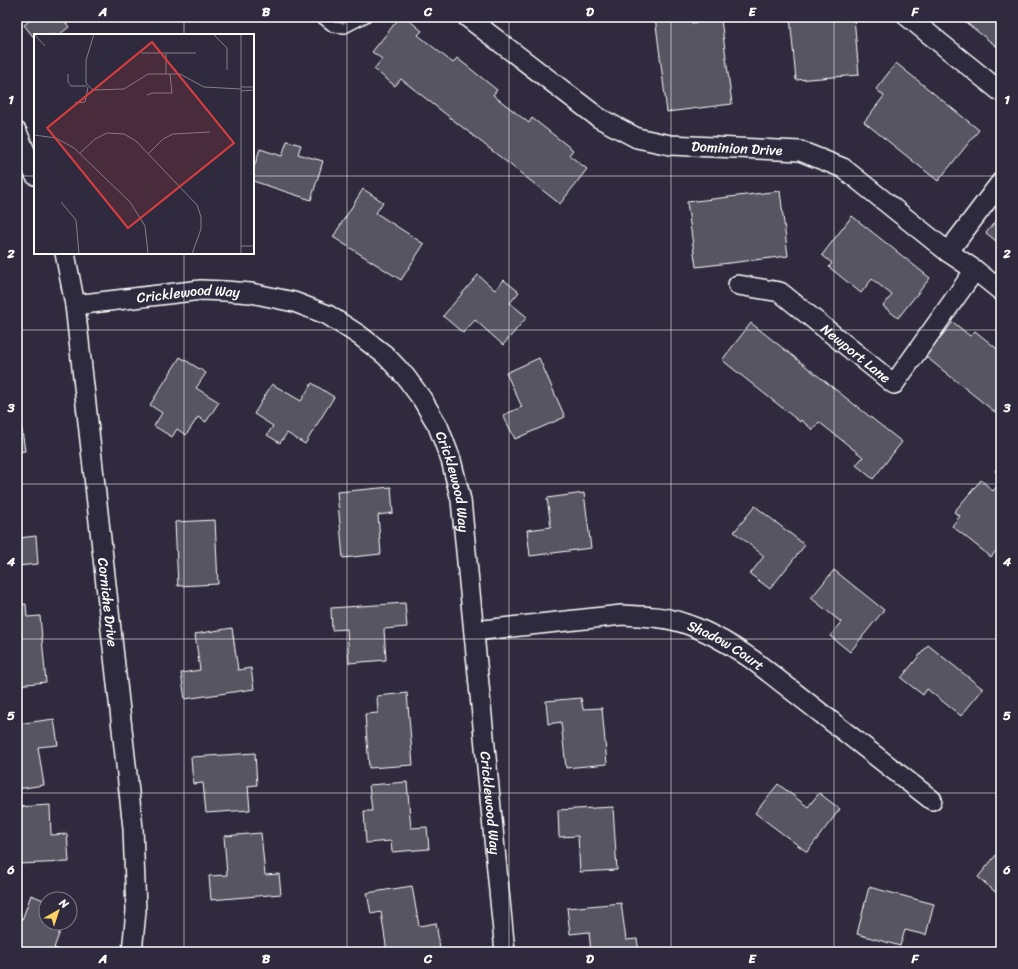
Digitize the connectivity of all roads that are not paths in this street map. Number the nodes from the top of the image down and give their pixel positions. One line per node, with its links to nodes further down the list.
1 (320, 17): 2 (lane)
2 (366, 17)
3 (467, 17): 9 (street, Dominion Drive)
4 (908, 17): 5 (street)
5 (1001, 92)
6 (17, 132): 7 (street)
7 (34, 173)
8 (1001, 182): 9 (street)
9 (948, 252): 11 (street, Dominion Drive)
10 (65, 254): 14 (street, Corniche Drive)
11 (975, 270): 12 (street, Newport Lane); 13 (street, Dominion Drive)
12 (738, 284)
13 (1001, 291)
14 (75, 305): 15 (street, Cricklewood Way); 17 (street, Corniche Drive)
15 (474, 631): 16 (street, Shadow Court); 18 (street, Cricklewood Way)
16 (932, 800)
17 (132, 952)
18 (505, 952)

